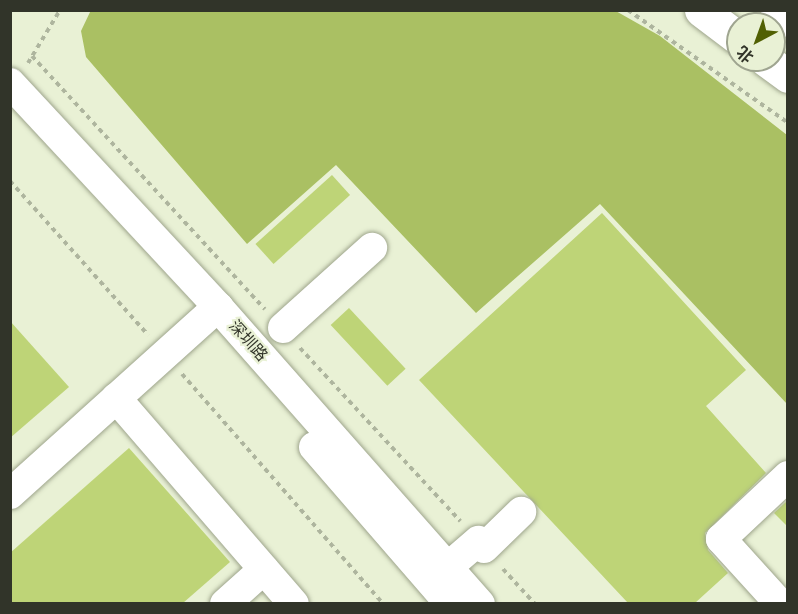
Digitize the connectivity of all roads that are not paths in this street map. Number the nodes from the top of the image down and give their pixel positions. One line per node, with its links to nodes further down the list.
1 (701, 10): 4 (main road)
2 (777, 10): 3 (main road)
3 (788, 20)
4 (726, 29)
5 (11, 94): 7 (street, 深圳路)
6 (372, 248): 8 (street)
7 (211, 313): 9 (street); 14 (street, 深圳路)
8 (283, 328)
9 (116, 399): 11 (street); 13 (street)
10 (788, 476): 15 (street)
11 (10, 494)
12 (521, 512): 14 (street)
13 (264, 569): 16 (street); 17 (street)
14 (443, 584): 18 (street, 深圳路)
15 (774, 595)
16 (225, 603)
17 (294, 603)
18 (480, 603)

